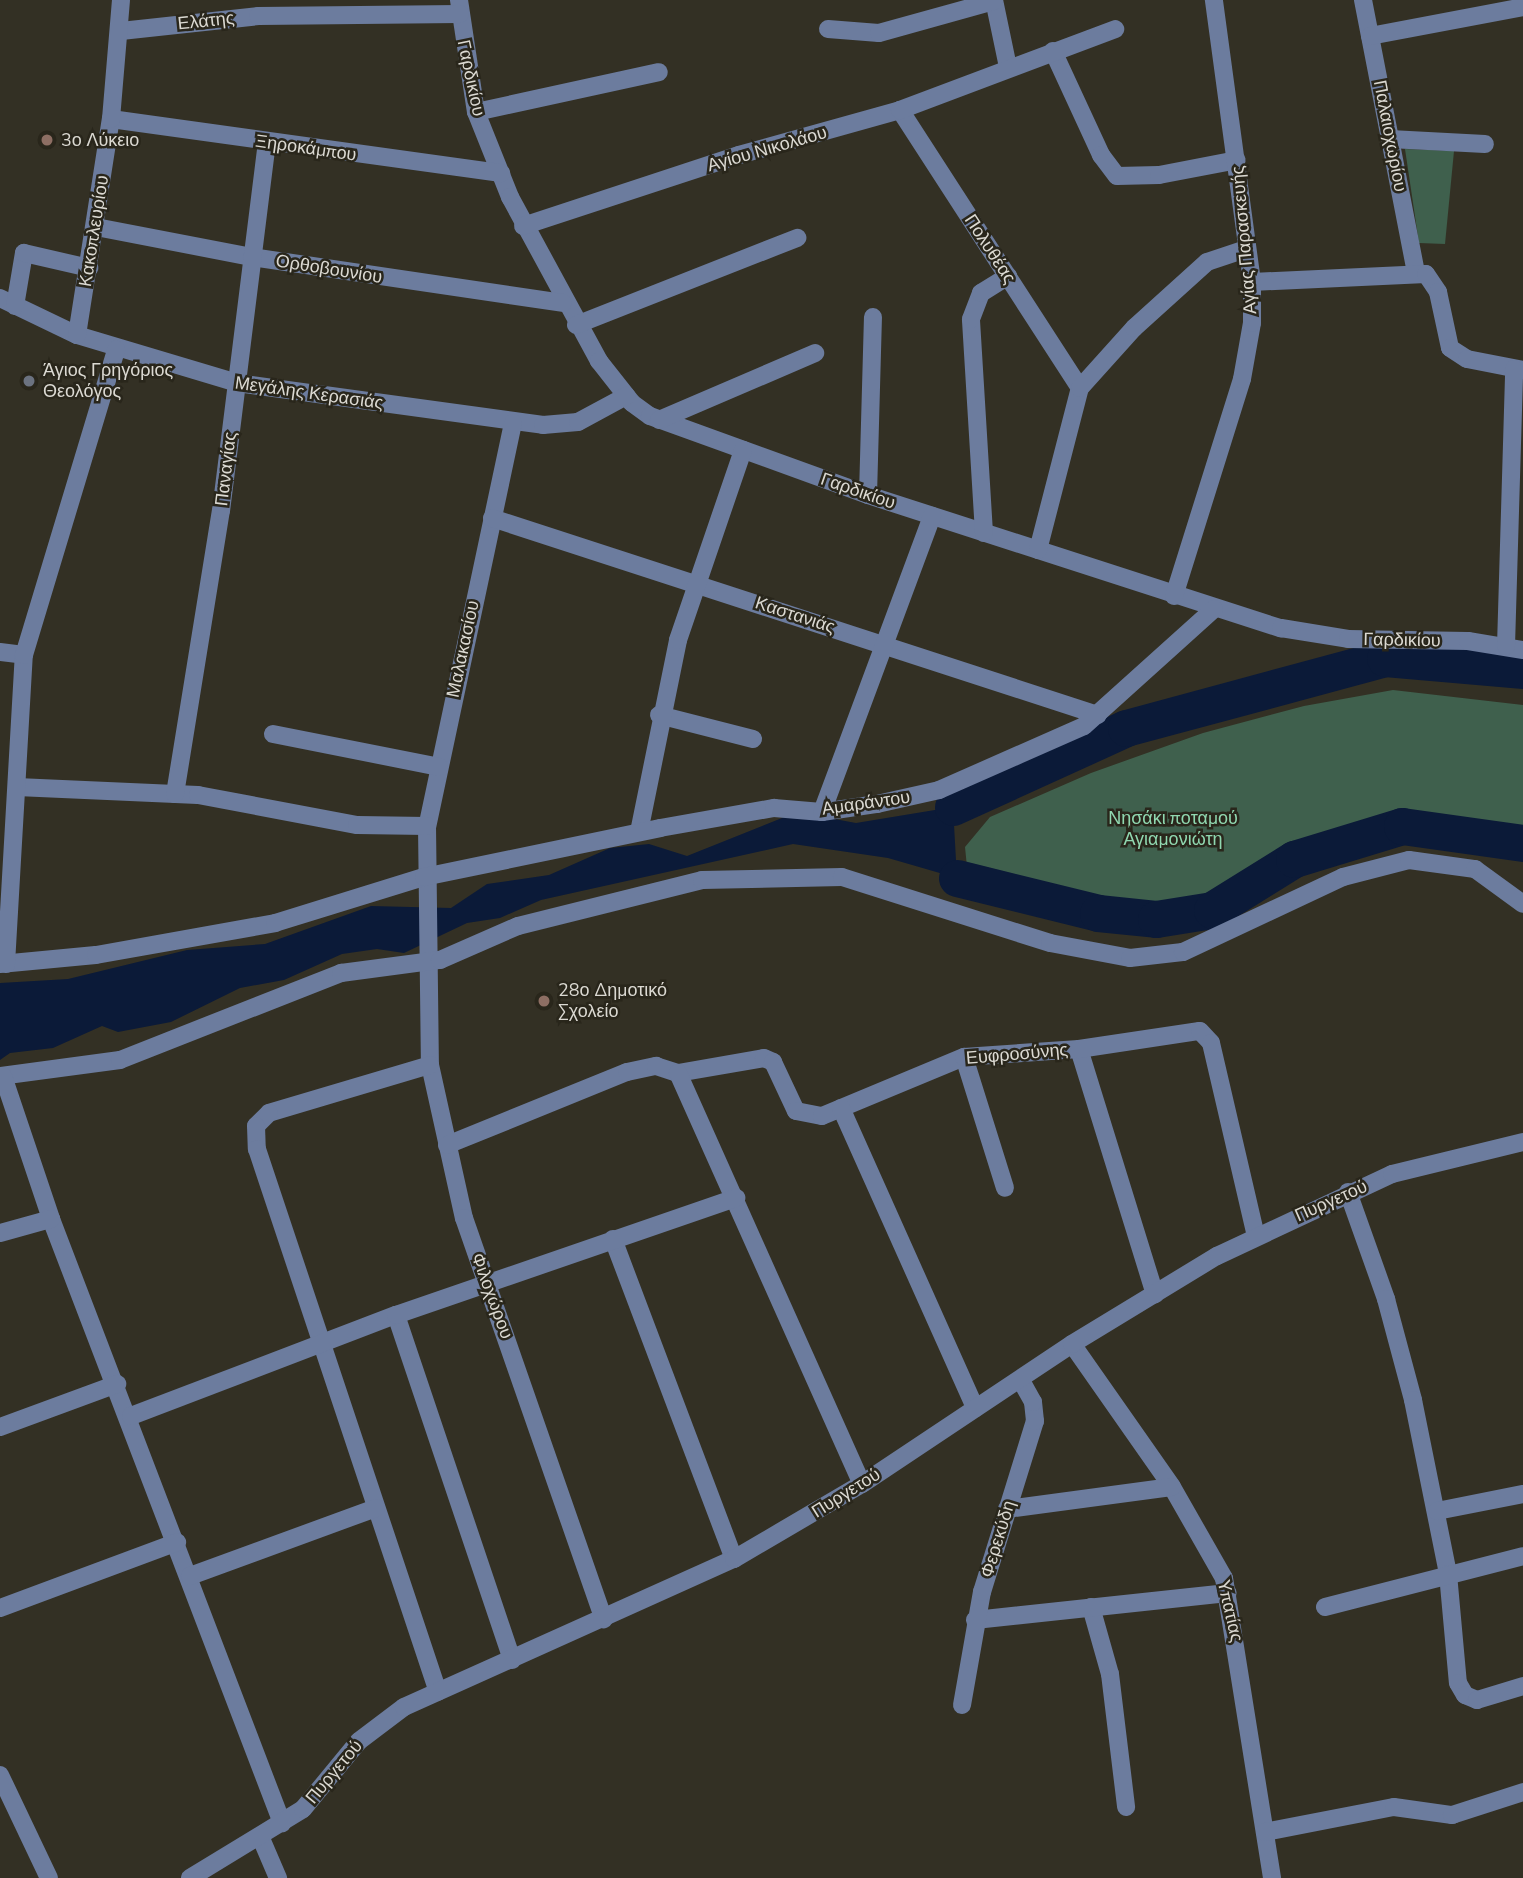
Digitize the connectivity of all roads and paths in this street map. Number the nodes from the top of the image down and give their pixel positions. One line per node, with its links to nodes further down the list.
1 (121, 0): 9 (street, Κακοπλευρίου)
2 (994, 0): 8 (street); 12 (street)
3 (1214, 0): 20 (street, Αγίας Παρασκευής)
4 (1363, 0): 10 (street, Παλαιοχωρίου)
5 (460, 7): 9 (street, Ελάτης); 15 (street, Γαρδικίου)
6 (1523, 7): 10 (street)
7 (1115, 29): 11 (street, Αγίου Νικολάου)
8 (828, 30)
9 (121, 31): 16 (street, Κακοπλευρίου)
10 (1370, 36): 17 (street, Παλαιοχωρίου)
11 (1052, 51): 12 (street, Αγίου Νικολάου); 20 (street)
12 (1008, 66): 14 (street, Αγίου Νικολάου)
13 (659, 72): 15 (street)
14 (901, 110): 22 (street, Αγίου Νικολάου); 29 (street, Πολυθέας)
15 (476, 112): 21 (street, Γαρδικίου)
16 (111, 119): 18 (street, Ξηροκάμπου); 23 (street, Κακοπλευρίου)
17 (1390, 139): 19 (street); 28 (street, Παλαιοχωρίου)
18 (267, 142): 21 (street, Ξηροκάμπου); 26 (street, Παναγίας)
19 (1485, 144)
20 (1237, 160): 25 (street, Αγίας Παρασκευής)
21 (500, 173): 22 (street, Γαρδικίου)
22 (523, 226): 32 (street, Γαρδικίου)
23 (96, 227): 26 (street, Ορθοβουνίου); 27 (street, Κακοπλευρίου)
24 (797, 238): 34 (street)
25 (1247, 249): 30 (street, Αγίας Παρασκευής); 40 (street)
26 (252, 257): 32 (street, Ορθοβουνίου); 39 (street, Παναγίας)
27 (89, 268): 31 (street); 35 (street, Κακοπλευρίου)
28 (1416, 272): 30 (street); 38 (street)
29 (1008, 276): 40 (street, Πολυθέας); 48 (street)
30 (1252, 282): 51 (street, Αγίας Παρασκευής)
31 (7, 302): 35 (street, Μεγάλης Κερασιάς)
32 (563, 303): 34 (street, Γαρδικίου)
33 (873, 317): 45 (street)
34 (576, 325): 41 (street, Γαρδικίου)
35 (77, 335): 36 (street, Μεγάλης Κερασιάς)
36 (116, 349): 39 (street, Μεγάλης Κερασιάς); 56 (street)
37 (815, 353): 42 (street)
38 (1519, 370): 54 (street)
39 (237, 383): 43 (street, Μεγάλης Κερασιάς); 63 (street, Παναγίας)
40 (1080, 388): 49 (street)
41 (626, 396): 42 (street, Γαρδικίου); 43 (street, Μεγάλης Κερασιάς)
42 (659, 420): 44 (street, Γαρδικίου)
43 (513, 423): 47 (street, Μαλακασίου)
44 (743, 450): 45 (street, Γαρδικίου); 50 (street)
45 (869, 495): 46 (street, Γαρδικίου)
46 (932, 516): 48 (street, Γαρδικίου); 53 (street)
47 (492, 518): 50 (street, Καστανιάς); 61 (street, Μαλακασίου)
48 (984, 533): 49 (street, Γαρδικίου)
49 (1038, 550): 51 (street, Γαρδικίου)
50 (697, 583): 53 (street, Καστανιάς); 57 (street)
51 (1174, 596): 52 (street, Γαρδικίου)
52 (1214, 609): 54 (street, Γαρδικίου); 58 (street, Αμαράντου)
53 (884, 644): 58 (street, Καστανιάς); 64 (street)
54 (1514, 648)
55 (0, 652): 56 (street)
56 (24, 655): 62 (street)
57 (659, 715): 60 (street); 66 (street)
58 (1098, 715): 64 (street, Αμαράντου)
59 (273, 734): 61 (street)
60 (753, 739)
61 (439, 767): 65 (street, Μαλακασίου)
62 (17, 787): 63 (street); 70 (street)
63 (175, 794): 65 (street)
64 (822, 811): 66 (street, Αμαράντου)
65 (426, 826): 67 (street, Μαλακασίου)
66 (639, 832): 67 (street, Αμαράντου)
67 (424, 877): 69 (street, Μαλακασίου); 70 (street, Αμαράντου)
68 (1523, 904): 69 (street)
69 (426, 963): 73 (street, Φιλοχώρου); 75 (street)
70 (3, 964)
71 (1079, 1049): 72 (street, Ευφροσύνης); 84 (street, Ευφροσύνης); 87 (street)
72 (964, 1057): 76 (street, Ευφροσύνης); 79 (street)
73 (430, 1065): 78 (street, Φιλοχώρου); 89 (street)
74 (678, 1073): 76 (street, Ευφροσύνης); 78 (street); 81 (street)
75 (1, 1076): 82 (street)
76 (841, 1108): 93 (street)
77 (1523, 1142): 80 (street, Πυργετού)
78 (447, 1145): 86 (street, Φιλοχώρου)
79 (1005, 1188)
80 (1348, 1192): 84 (street, Πυργετού); 101 (street)
81 (736, 1198): 85 (street); 96 (street)
82 (51, 1219): 83 (street); 92 (street)
83 (0, 1233)
84 (1256, 1237): 87 (street, Πυργετού)
85 (613, 1239): 86 (street); 104 (street)
86 (489, 1282): 88 (street); 111 (street, Φιλοχώρου)
87 (1155, 1294): 90 (street, Πυργετού)
88 (396, 1315): 89 (street); 113 (street)
89 (322, 1343): 94 (street); 99 (street)
90 (1072, 1344): 91 (street, Πυργετού); 97 (street, Υπατίας)
91 (1020, 1379): 93 (street, Πυργετού); 100 (street, Φερεκύδη)
92 (117, 1384): 94 (street); 95 (street)
93 (975, 1408): 96 (street, Πυργετού)
94 (131, 1416): 102 (street)
95 (0, 1427)
96 (862, 1484): 104 (street, Πυργετού)
97 (1172, 1487): 100 (street); 107 (street, Υπατίας)
98 (1523, 1494): 101 (street)
99 (376, 1508): 106 (street); 115 (street)
100 (1007, 1508): 112 (street, Φερεκύδη)
101 (1437, 1511): 105 (street)
102 (177, 1542): 106 (street); 110 (street)
103 (1523, 1556): 105 (street)
104 (734, 1559): 111 (street, Πυργετού)
105 (1448, 1574): 109 (street); 114 (street)
106 (190, 1576): 120 (street)
107 (1228, 1593): 108 (street); 121 (street, Υπατίας)
108 (1091, 1607): 112 (street); 119 (street)
109 (1325, 1607)
110 (0, 1608)
111 (604, 1619): 113 (street, Πυργετού)
112 (975, 1620): 116 (street, Φερεκύδη)
113 (512, 1660): 115 (street, Πυργετού)
114 (1523, 1686)
115 (438, 1692): 120 (street, Πυργετού)
116 (962, 1705)
117 (0, 1775): 123 (street)
118 (1523, 1791): 121 (street)
119 (1126, 1807)
120 (282, 1823): 122 (street, Πυργετού)
121 (1265, 1832): 126 (street, Υπατίας)
122 (260, 1836): 124 (street, Πυργετού); 125 (street)
123 (49, 1878)
124 (190, 1878)
125 (278, 1878)
126 (1272, 1878)

